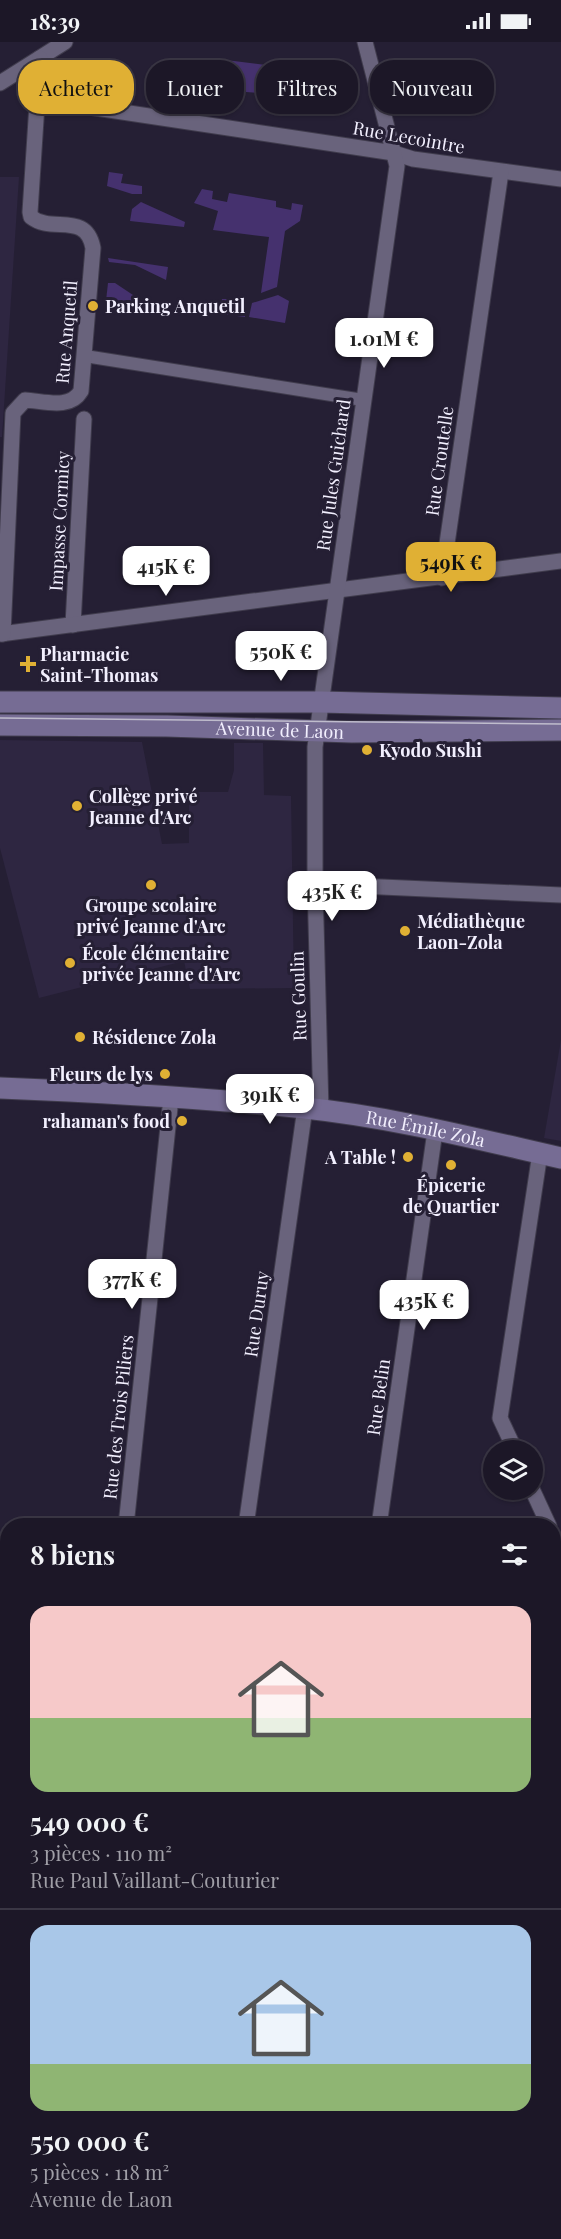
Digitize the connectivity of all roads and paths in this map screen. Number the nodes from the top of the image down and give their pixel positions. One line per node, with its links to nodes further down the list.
1 (65, 42): 3 (street)
2 (364, 42): 7 (street, Rue Jules Guichard)
3 (40, 58): 4 (street)
4 (0, 83)
5 (35, 114): 10 (street, Rue Anquetil)
6 (134, 114): 7 (street, Rue Lecointre)
7 (394, 153): 8 (street, Rue Lecointre); 11 (street, Rue Jules Guichard)
8 (501, 172): 9 (street, Rue Lecointre); 14 (street, Rue Croutelle)
9 (561, 179)
10 (85, 356): 11 (street); 17 (street, Rue Anquetil)
11 (363, 400): 15 (street, Rue Jules Guichard)
12 (84, 419): 16 (street, Impasse Cormicy)
13 (561, 561): 14 (street)
14 (442, 578): 15 (street)
15 (337, 592): 16 (street); 19 (street, Rue Jules Guichard)
16 (73, 625): 17 (street)
17 (1, 634)
18 (0, 702): 19 (main road, Avenue de Laon)
19 (321, 702): 20 (main road, Avenue de Laon); 23 (street, Rue Goulin)
20 (561, 708)
21 (0, 725): 23 (main road, Avenue de Laon)
22 (561, 730): 23 (main road, Avenue de Laon)
23 (318, 731): 24 (street, Rue Goulin)
24 (315, 884): 25 (street); 28 (street, Rue Goulin)
25 (561, 895)
26 (0, 1088): 27 (main road, Rue Émile Zola)
27 (171, 1098): 28 (main road, Rue Émile Zola); 33 (street, Rue des Trois Piliers)
28 (313, 1109): 29 (main road, Rue Émile Zola); 34 (street, Rue Duruy)
29 (435, 1131): 30 (main road, Rue Émile Zola); 35 (street, Rue Belin)
30 (551, 1156): 31 (street)
31 (510, 1440)
32 (537, 1500): 36 (street)
33 (127, 1518)
34 (247, 1518)
35 (380, 1518)
36 (545, 1518)

